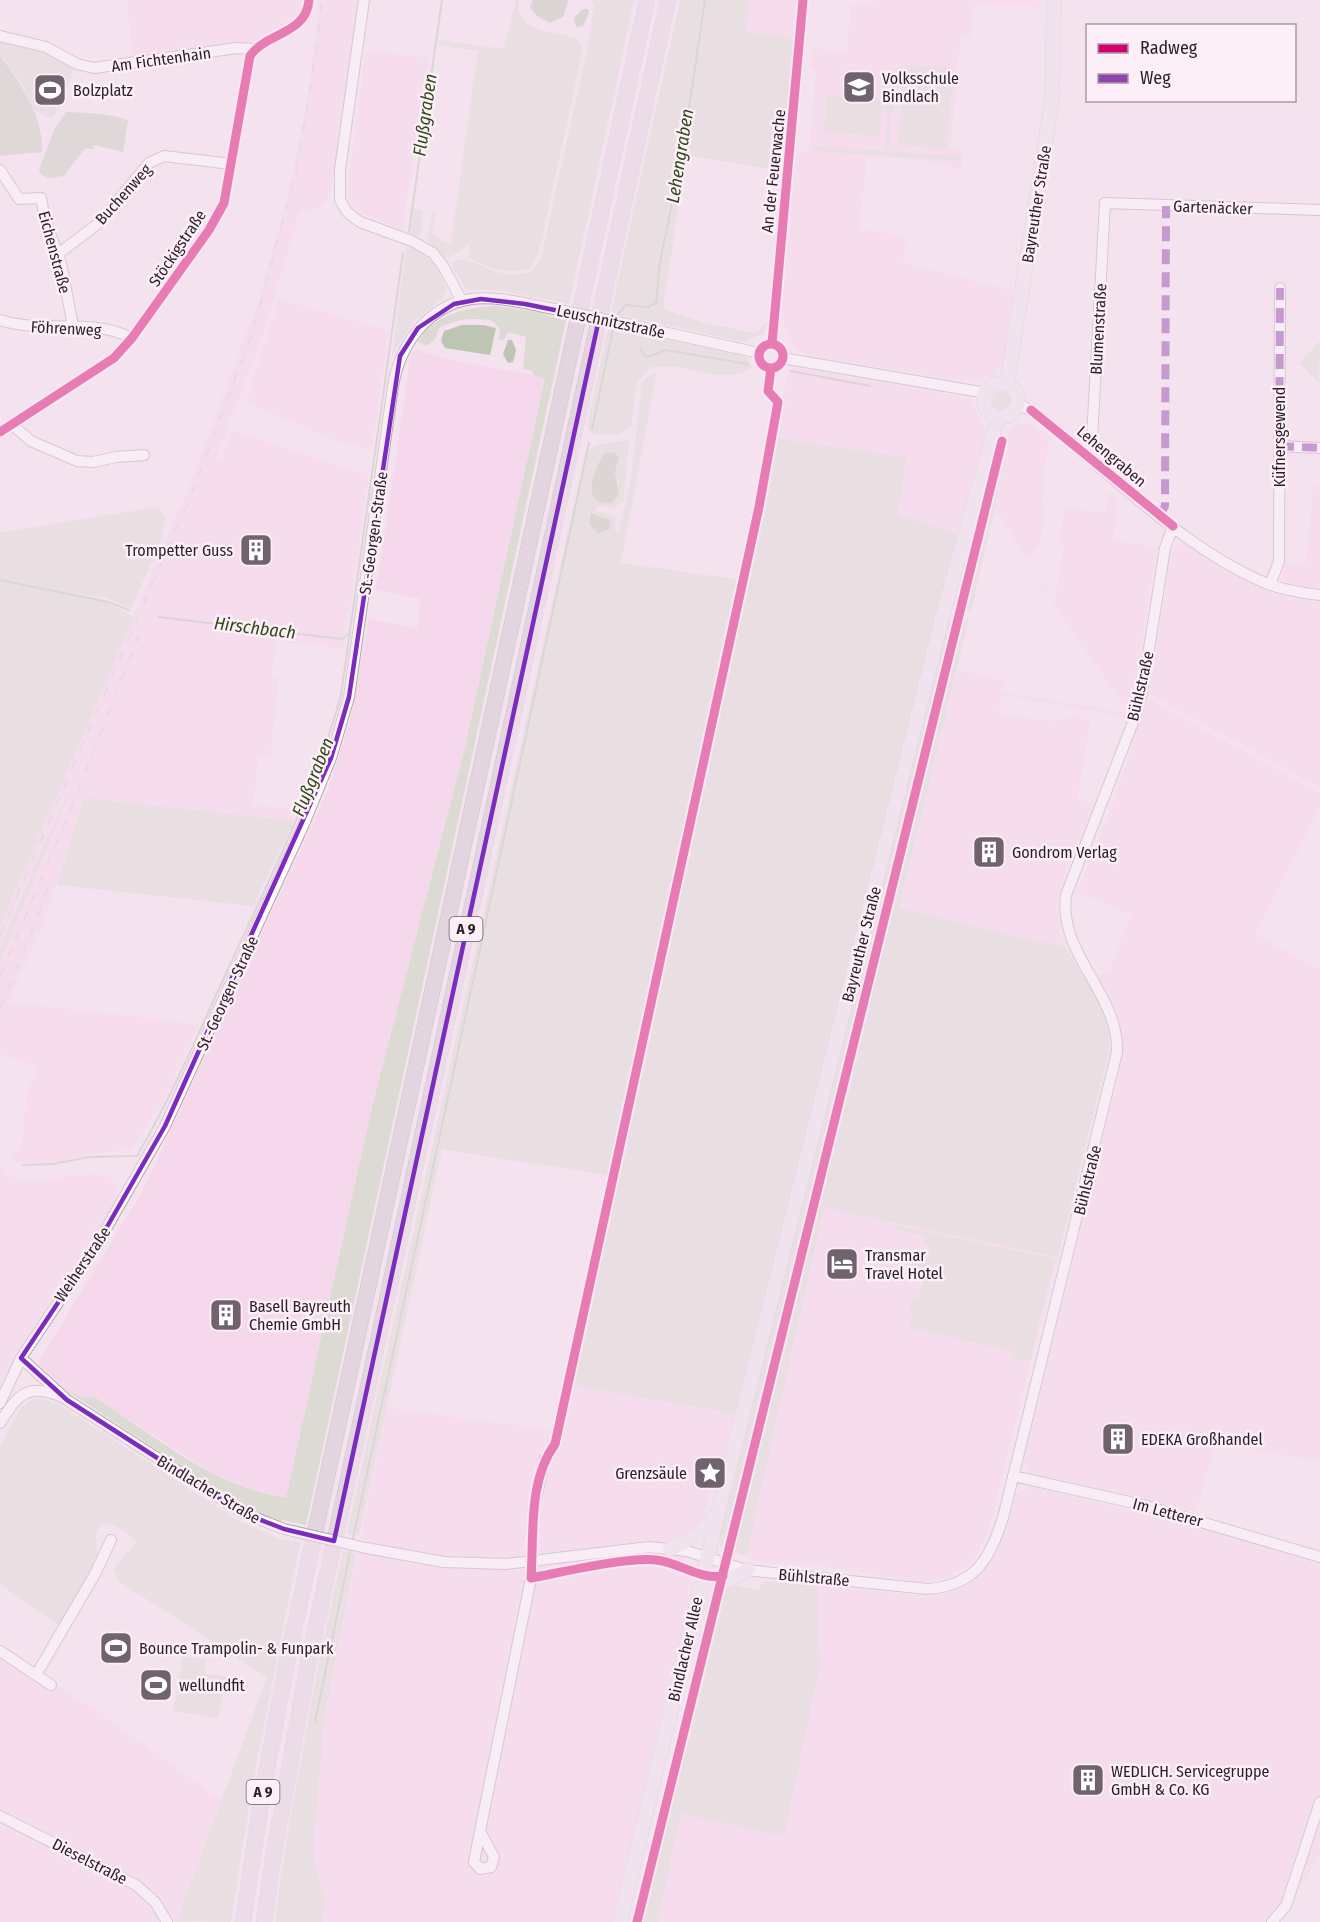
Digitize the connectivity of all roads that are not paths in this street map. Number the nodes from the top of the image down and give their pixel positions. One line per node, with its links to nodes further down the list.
1 (309, 0): 10 (street)
2 (364, 0): 17 (street)
3 (647, 0): 60 (highway, A 9)
4 (668, 0): 61 (highway, A 9)
5 (803, 0): 21 (street, An der Feuerwache)
6 (1047, 0): 8 (main road, Bayreuther Straße)
7 (1054, 0): 8 (main road, Bayreuther Straße)
8 (1052, 23): 24 (main road, Bayreuther Straße)
9 (0, 36): 10 (street, Am Fichtenhain)
10 (255, 49): 11 (street, Stöckigstraße)
11 (231, 164): 15 (street, Buchenweg); 20 (street, Stöckigstraße)
12 (0, 170): 15 (street, Eichenstraße)
13 (1105, 203): 14 (street, Gartenäcker); 32 (street, Blumenstraße)
14 (1320, 210)
15 (58, 254): 19 (street, Eichenstraße)
16 (1280, 288): 30 (street, Küfnersgewend)
17 (462, 301): 22 (street, Leuschnitzstraße, bridge); 37 (street, St.-Georgen-Straße)
18 (0, 320): 19 (street, Föhrenweg)
19 (73, 326): 20 (street, Föhrenweg)
20 (132, 338): 28 (street, Stöckigstraße)
21 (772, 344): 22 (street); 23 (street)
22 (759, 353): 23 (street, Leuschnitzstraße)
23 (782, 358): 25 (street, Leuschnitzstraße)
24 (1007, 384): 25 (main road); 26 (main road)
25 (986, 393): 27 (main road)
26 (1018, 403): 27 (main road); 32 (street, Lehengraben)
27 (998, 417): 43 (main road, Bayreuther Straße)
28 (5, 422): 29 (street, Stöckigstraße); 33 (street)
29 (0, 432)
30 (1279, 447): 31 (street); 35 (street, Küfnersgewend)
31 (1320, 448)
32 (1083, 452): 34 (street, Lehengraben)
33 (144, 456)
34 (1173, 526): 35 (street, Lehengraben); 44 (street, Bühlstraße)
35 (1270, 585): 36 (street, Lehengraben)
36 (1320, 595)
37 (165, 1126): 38 (street, Weiherstraße)
38 (21, 1358): 39 (street, Bindlacher Straße); 40 (street, Weiherstraße)
39 (67, 1400): 41 (street); 50 (street, Bindlacher Straße, bridge)
40 (0, 1403)
41 (0, 1423)
42 (545, 1458): 50 (street)
43 (728, 1472): 45 (main road, Bindlacher Allee)
44 (1013, 1476): 48 (street, Im Letterer); 51 (street, Bühlstraße)
45 (718, 1512): 47 (main road); 49 (main road, Bindlacher Allee)
46 (111, 1540): 54 (street)
47 (670, 1549): 49 (street, Bindlacher Straße); 50 (street, Bindlacher Straße)
48 (1320, 1557)
49 (707, 1558): 51 (street, Bühlstraße); 52 (main road, Bindlacher Allee)
50 (532, 1562): 58 (street)
51 (748, 1570): 52 (main road)
52 (694, 1611): 62 (main road, Bindlacher Allee)
53 (0, 1651): 54 (street)
54 (36, 1675): 55 (street)
55 (51, 1685)
56 (1320, 1802): 63 (street)
57 (0, 1816): 59 (street, Dieselstraße)
58 (480, 1831)
59 (167, 1922)
60 (243, 1922)
61 (264, 1922)
62 (621, 1922)
63 (1272, 1922)

